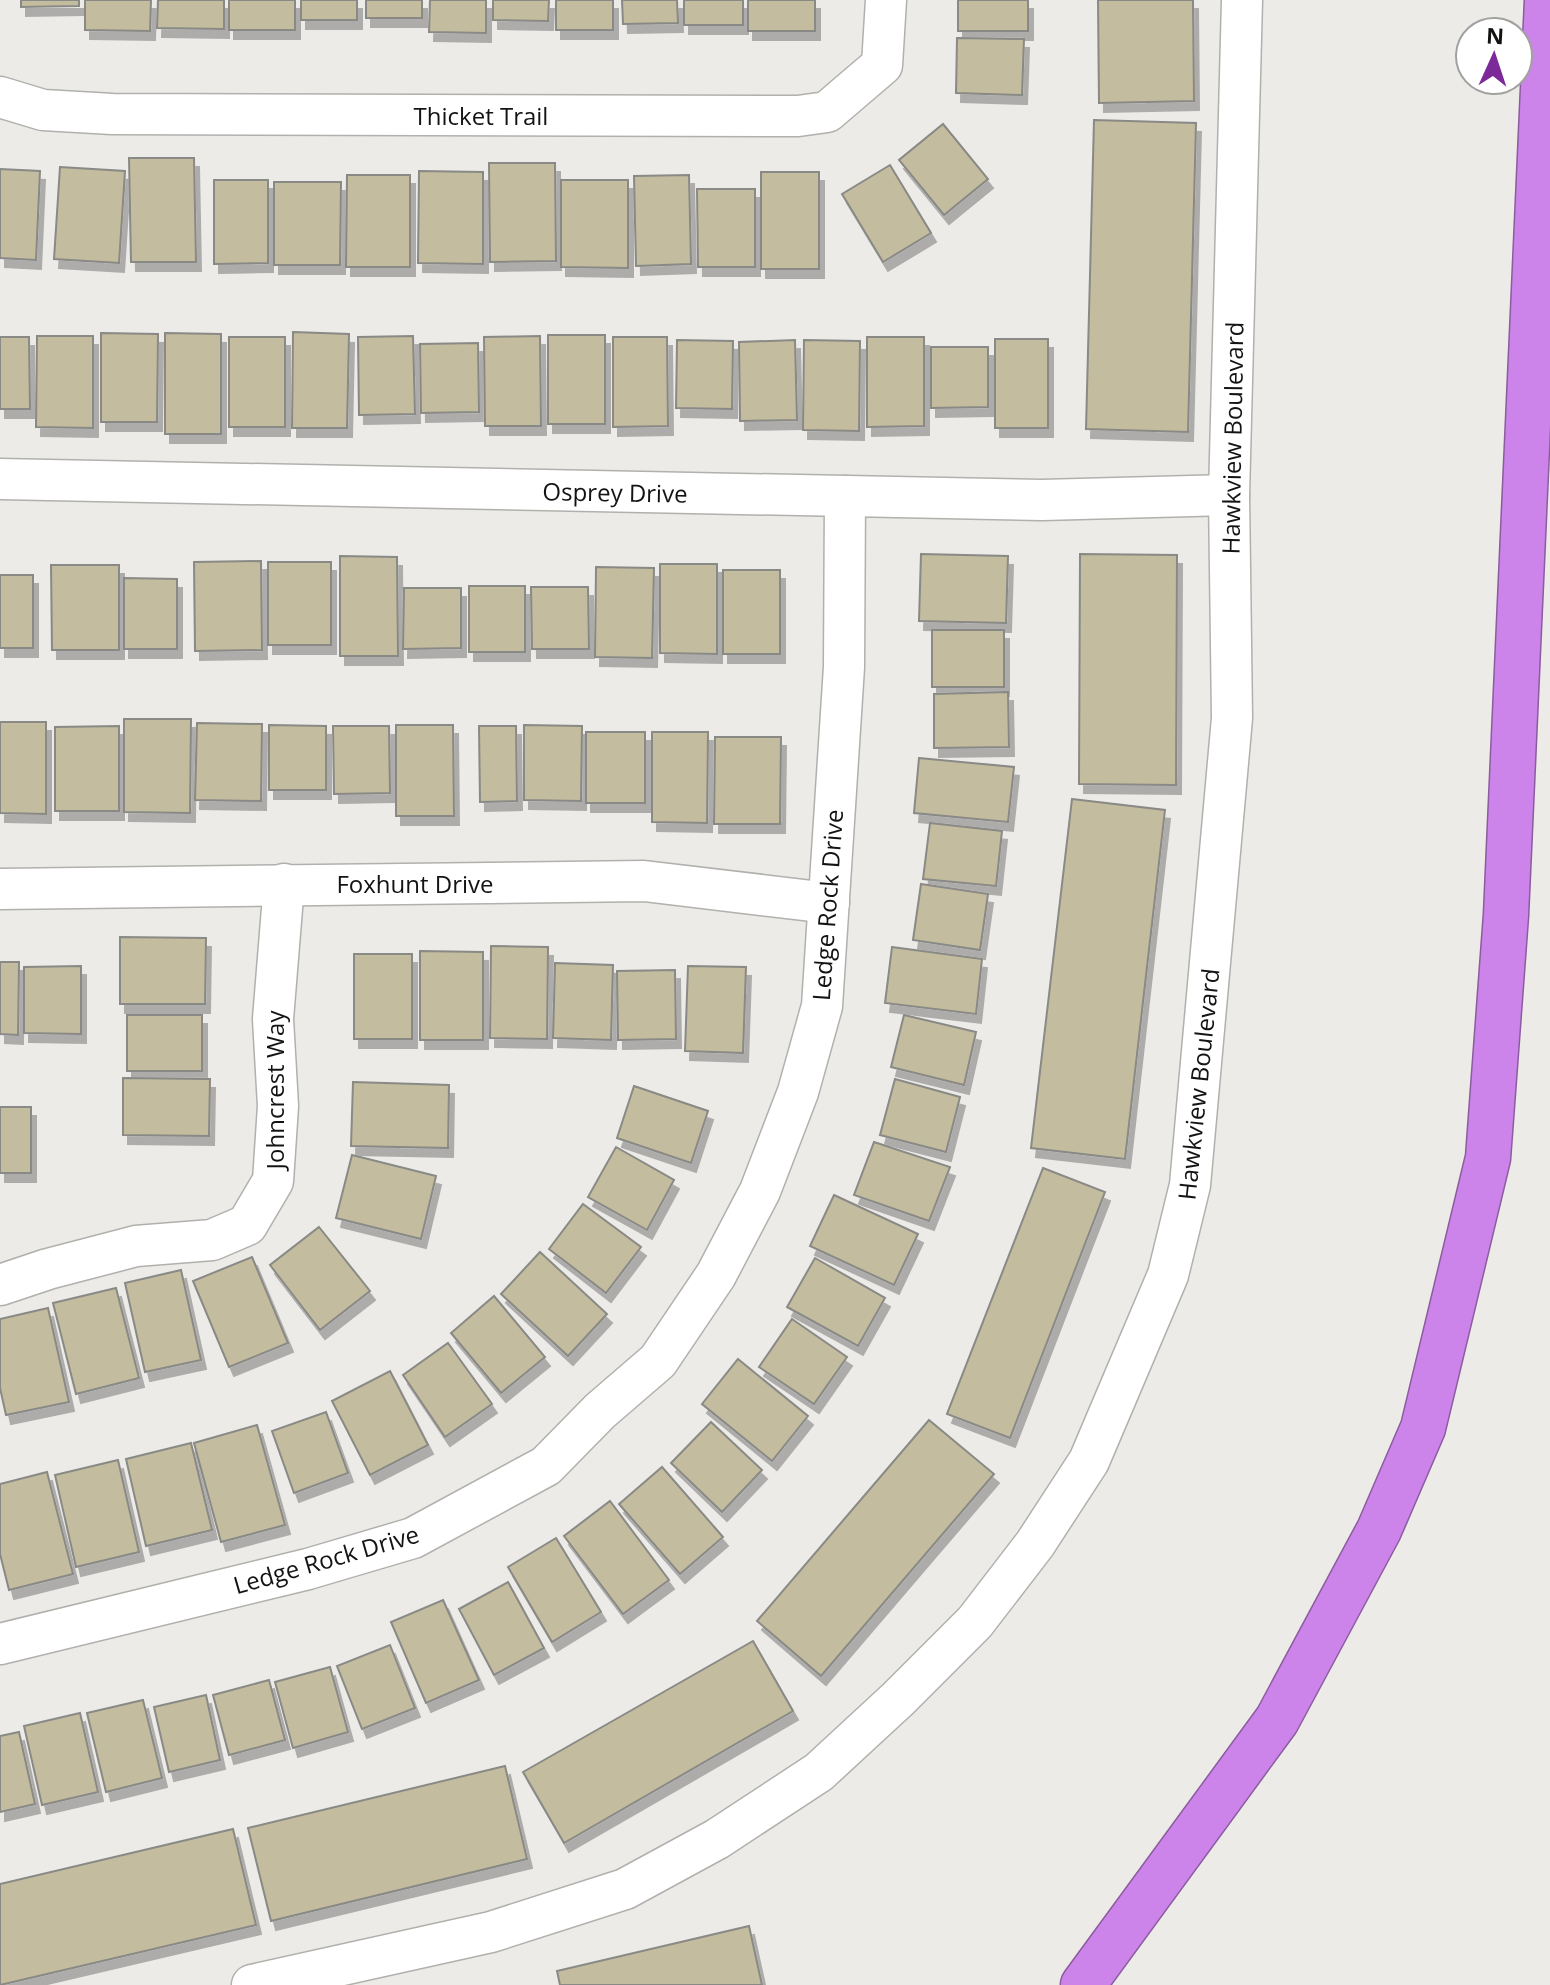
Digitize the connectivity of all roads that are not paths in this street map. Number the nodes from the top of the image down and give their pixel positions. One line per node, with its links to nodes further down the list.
1 (886, 0): 4 (street, Thicket Trail)
2 (1242, 0): 6 (street, Hawkview Boulevard)
3 (1547, 0): 14 (highway)
4 (0, 97)
5 (0, 479): 7 (street, Osprey Drive)
6 (1229, 495): 7 (street, Osprey Drive); 13 (street, Hawkview Boulevard)
7 (845, 496): 10 (street, Ledge Rock Drive)
8 (284, 884): 9 (street, Foxhunt Drive); 10 (street, Foxhunt Drive); 11 (street, Johncrest Way)
9 (0, 889)
10 (829, 903): 12 (street, Ledge Rock Drive)
11 (0, 1285)
12 (0, 1644)
13 (252, 1985)
14 (1083, 1985)

